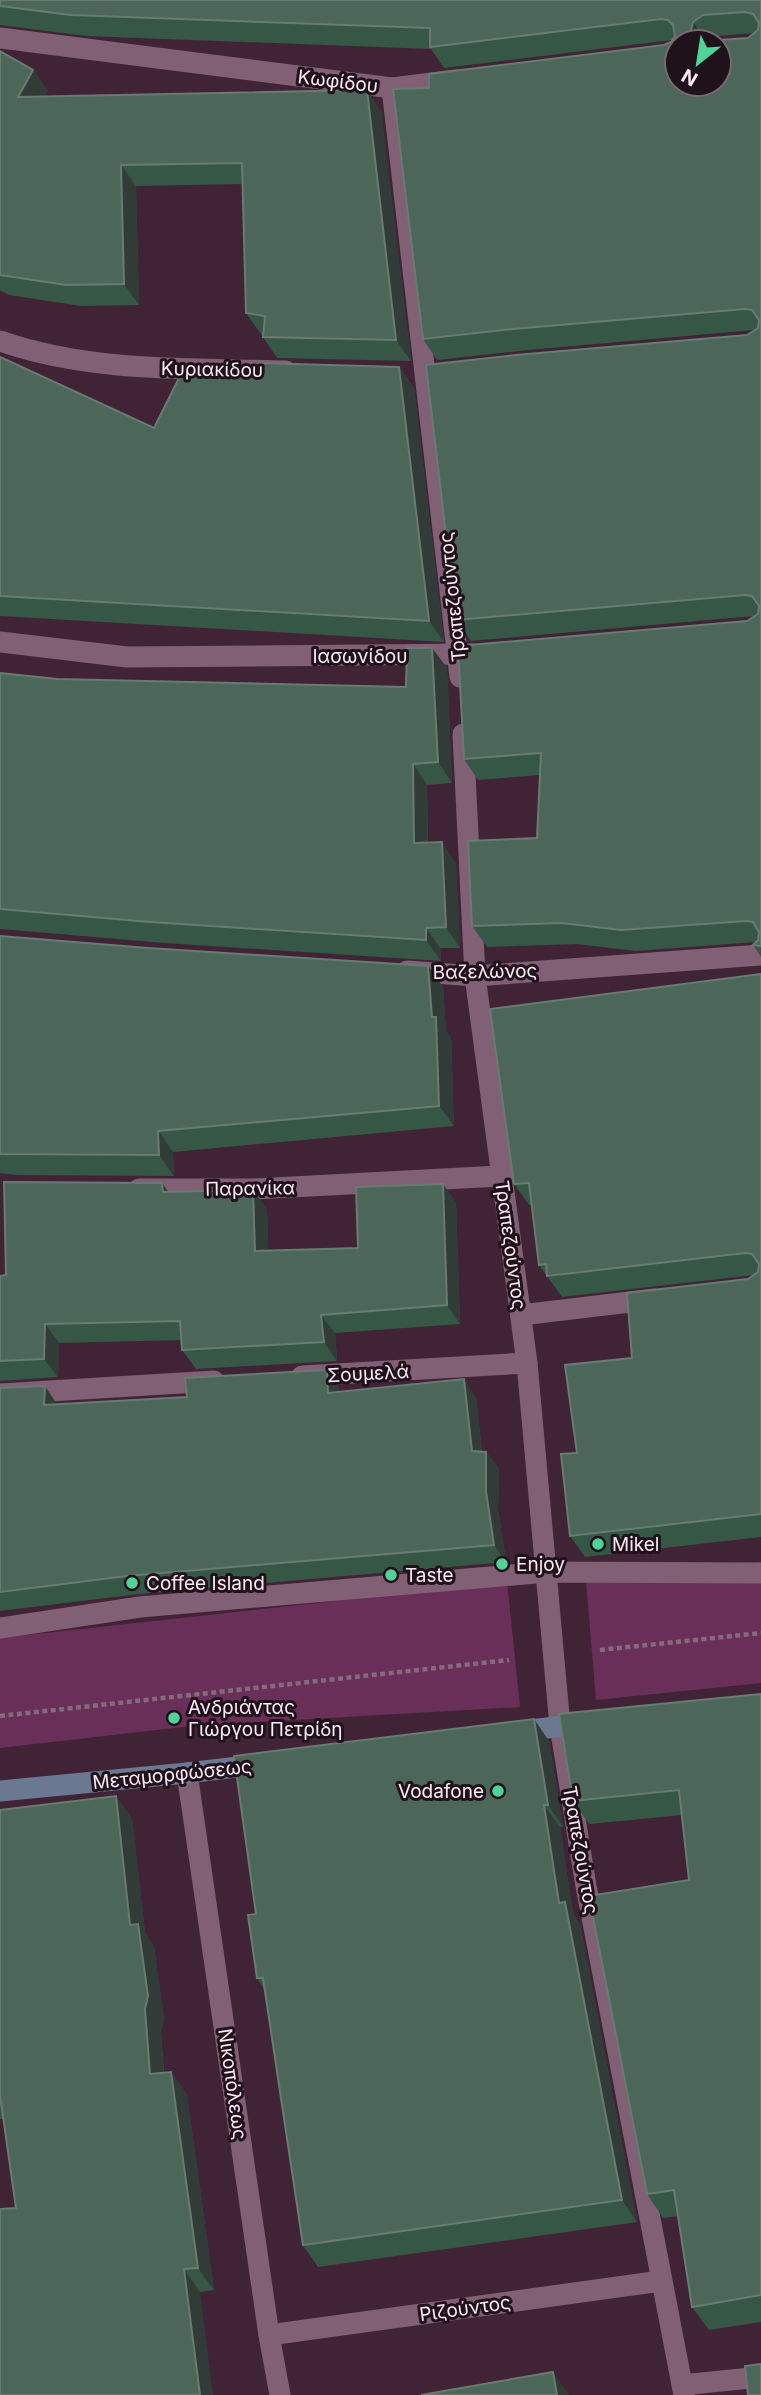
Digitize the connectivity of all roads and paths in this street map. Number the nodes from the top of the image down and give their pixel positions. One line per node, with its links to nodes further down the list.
1 (0, 38): 3 (street, Κωφίδου)
2 (473, 78): 3 (street, Κωφίδου)
3 (392, 88): 7 (street, Τραπεζούντος)
4 (0, 341): 5 (street, Κυριακίδου)
5 (304, 371)
6 (399, 374): 7 (street)
7 (433, 374): 10 (street, Τραπεζούντος)
8 (0, 642): 10 (street, Ιασωνίδου)
9 (500, 652): 10 (street, Ιασωνίδου)
10 (459, 655): 13 (street, Τραπεζούντος)
11 (761, 955): 13 (street, Βαζελώνος)
12 (380, 970): 13 (street, Βαζελώνος)
13 (475, 976): 14 (street, Τραπεζούντος)
14 (500, 1176): 15 (street, Παρανίκα); 17 (street, Τραπεζούντος)
15 (116, 1189)
16 (681, 1296): 17 (street)
17 (521, 1315): 18 (street, Τραπεζούντος)
18 (527, 1363): 19 (street, Σουμελά); 22 (street, Τραπεζούντος)
19 (277, 1378)
20 (236, 1380): 21 (street)
21 (0, 1394)
22 (547, 1572): 23 (street); 24 (street); 30 (street, Τραπεζούντος)
23 (761, 1573)
24 (0, 1628)
25 (761, 1633): 26 (path)
26 (600, 1650)
27 (509, 1660): 28 (path)
28 (0, 1716)
29 (613, 1720): 30 (main road)
30 (560, 1726): 31 (main road); 35 (street, Τραπεζούντος)
31 (491, 1735)
32 (284, 1761): 33 (main road, Μεταμορφώσεως)
33 (187, 1773): 34 (main road, Μεταμορφώσεως); 36 (street, Νικοπόλεως)
34 (0, 1791)
35 (661, 2281): 36 (street, Ριζούντος); 38 (street, Τραπεζούντος)
36 (270, 2335): 39 (street, Νικοπόλεως)
37 (761, 2377): 38 (street)
38 (683, 2390)
39 (281, 2395)

